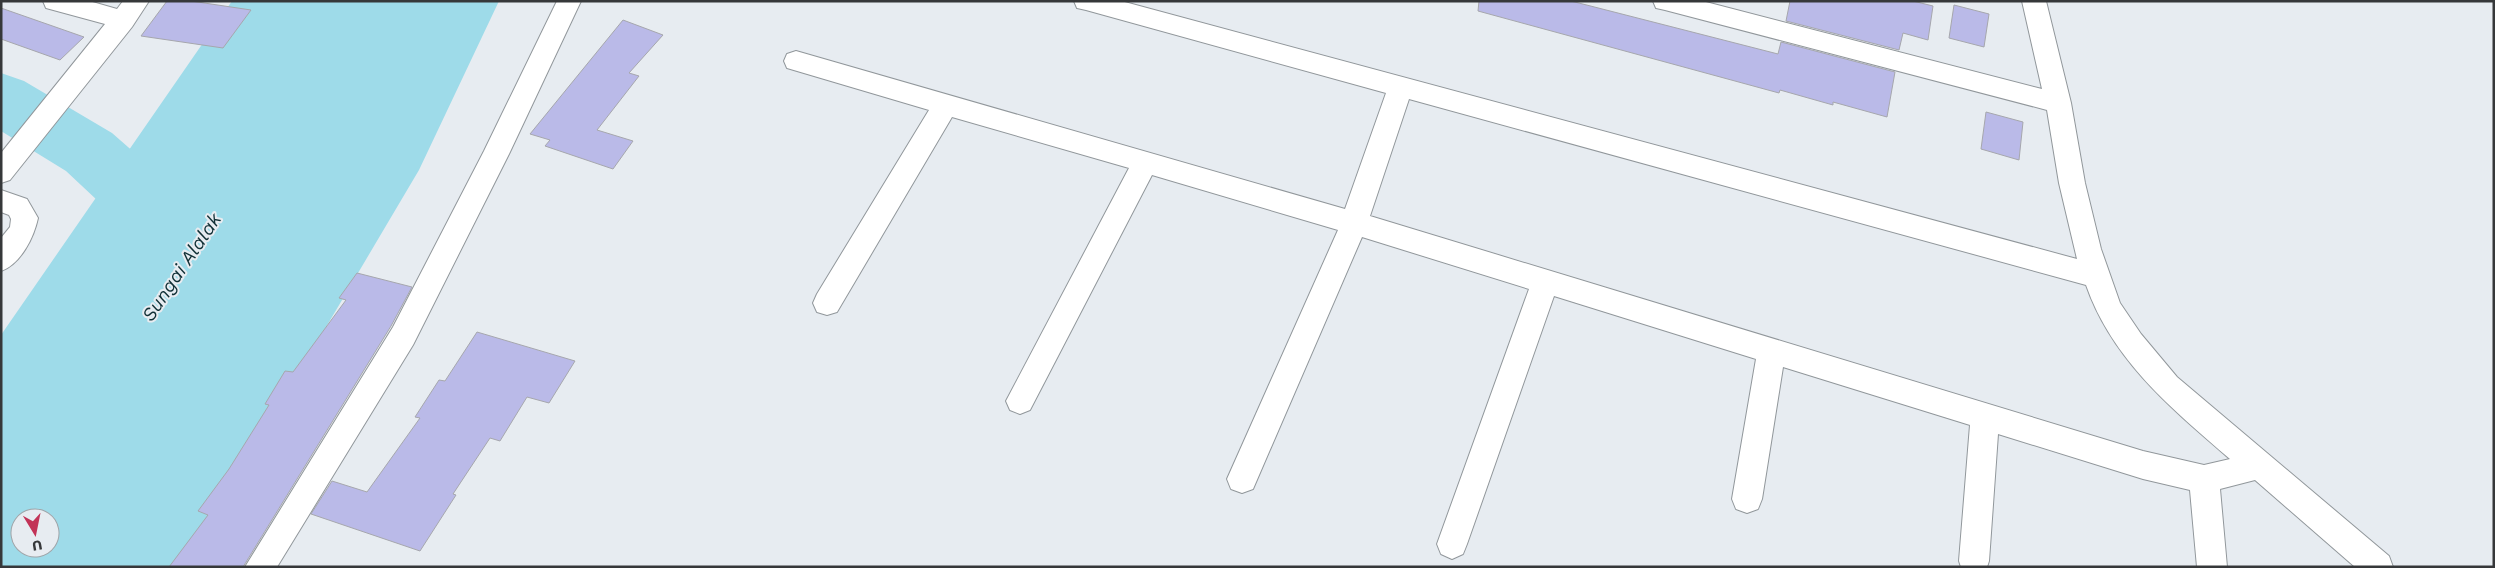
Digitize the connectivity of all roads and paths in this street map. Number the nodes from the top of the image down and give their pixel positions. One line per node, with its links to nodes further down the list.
1 (55, 1): 6 (street)
2 (569, 1): 28 (street)
3 (1086, 1): 8 (street)
4 (1665, 1): 9 (street)
5 (2034, 1): 9 (street)
6 (124, 19): 12 (street)
7 (796, 61): 10 (street)
8 (1400, 88): 14 (street); 16 (street)
9 (2058, 104): 16 (street)
10 (945, 106): 11 (street); 18 (street)
11 (1144, 163): 14 (street); 20 (street)
12 (1, 172)
13 (1, 201): 15 (street)
14 (1354, 223): 17 (street); 23 (street)
15 (1, 259)
16 (2095, 276): 22 (street)
17 (1545, 282): 19 (street); 26 (street)
18 (827, 303)
19 (1771, 352): 21 (street); 25 (street)
20 (1020, 401)
21 (1985, 417): 24 (street); 27 (street)
22 (2260, 465): 24 (street); 30 (street)
23 (1242, 479)
24 (2204, 479): 29 (street)
25 (1747, 499)
26 (1452, 544)
27 (1974, 560)
28 (260, 567)
29 (2212, 567)
30 (2378, 567)

